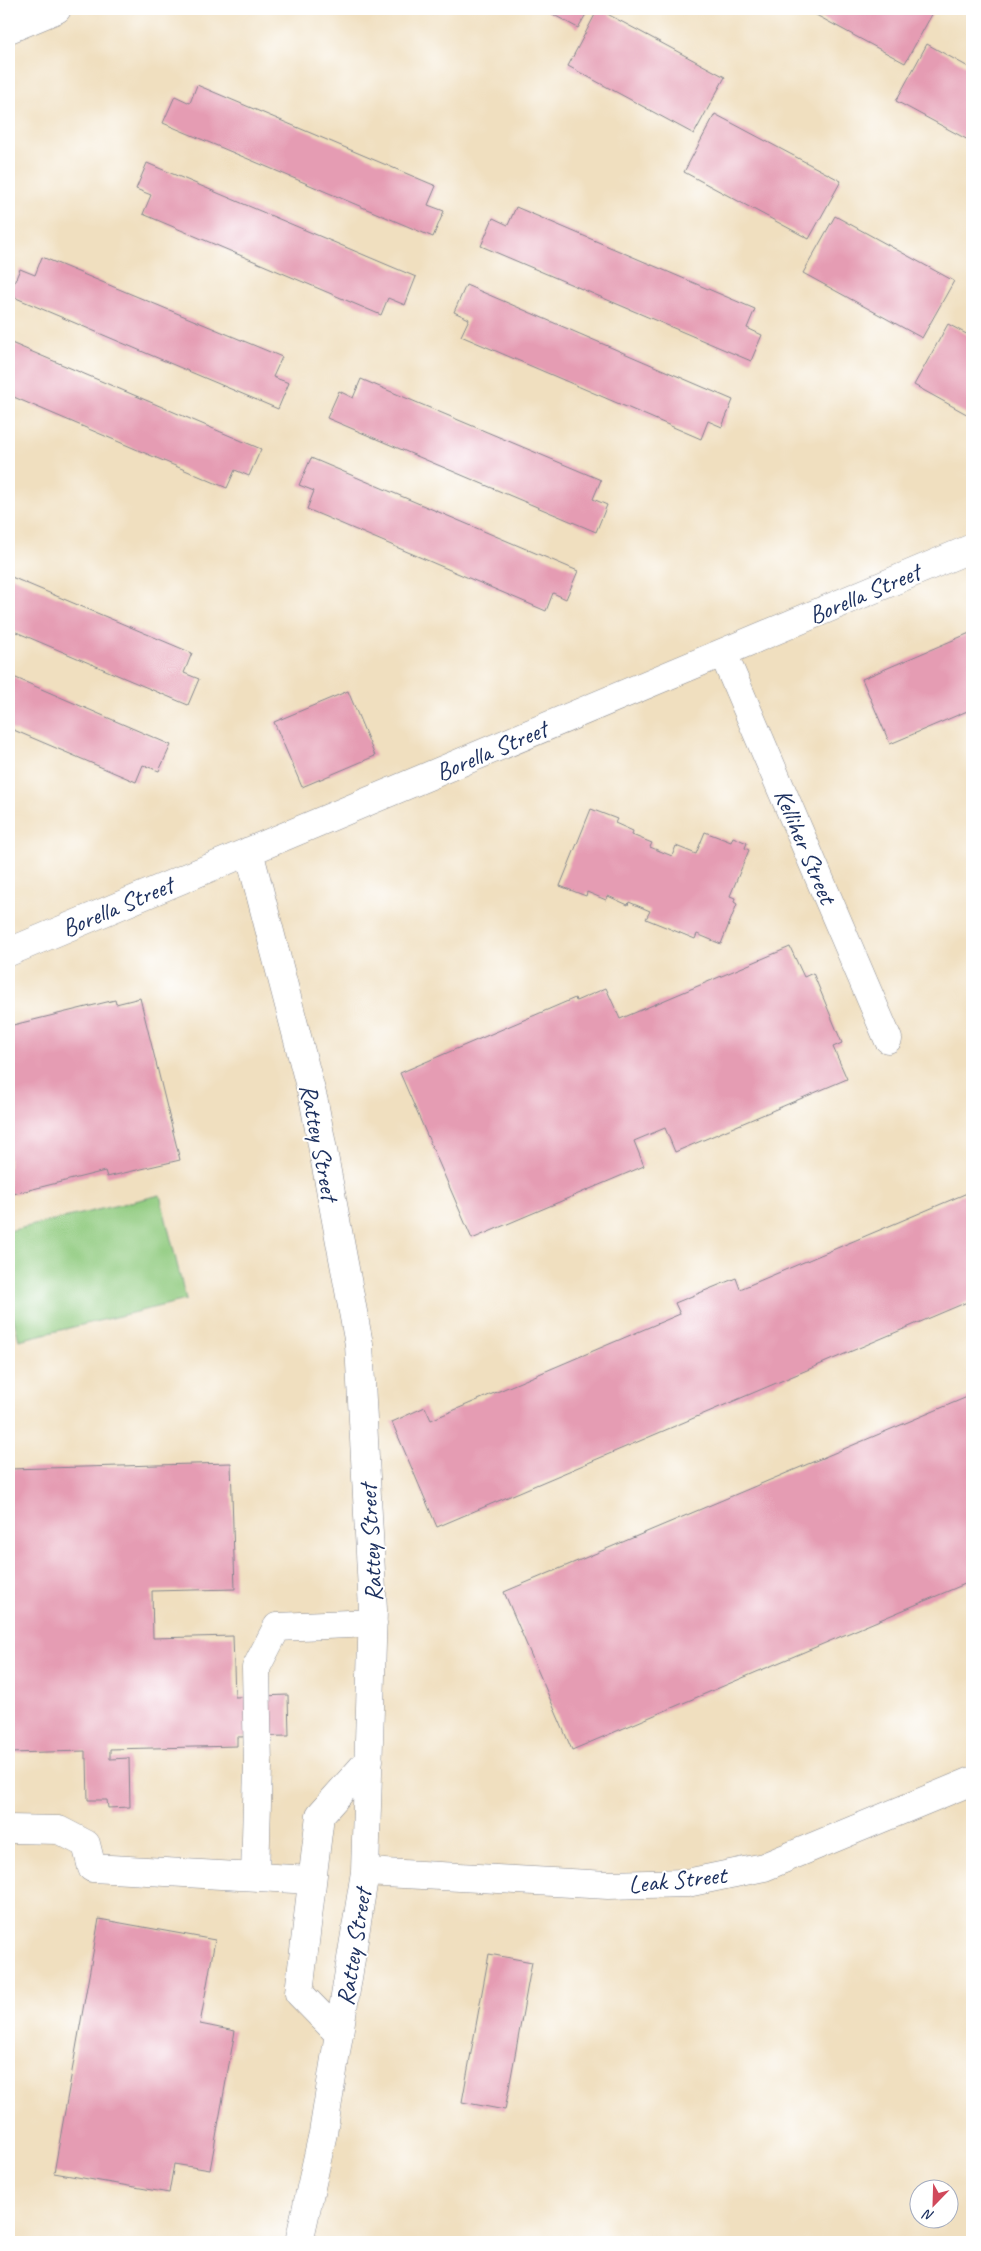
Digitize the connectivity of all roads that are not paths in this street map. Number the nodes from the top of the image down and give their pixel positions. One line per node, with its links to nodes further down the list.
1 (57, 9): 2 (lane)
2 (9, 30)
3 (972, 548): 4 (lane, Borella Street)
4 (723, 653): 5 (lane, Borella Street); 7 (lane, Kelliher Street)
5 (249, 851): 6 (lane, Borella Street); 8 (lane, Rattey Street)
6 (9, 952)
7 (888, 1039)
8 (373, 1623): 9 (lane, Rattey Street); 13 (lane)
9 (369, 1760): 12 (lane, Rattey Street); 14 (lane)
10 (972, 1781): 12 (lane, Leak Street)
11 (9, 1829): 13 (lane)
12 (365, 1872): 15 (lane, Rattey Street)
13 (255, 1876): 14 (lane)
14 (312, 1880): 15 (lane)
15 (339, 2034): 16 (lane, Rattey Street)
16 (299, 2242)

